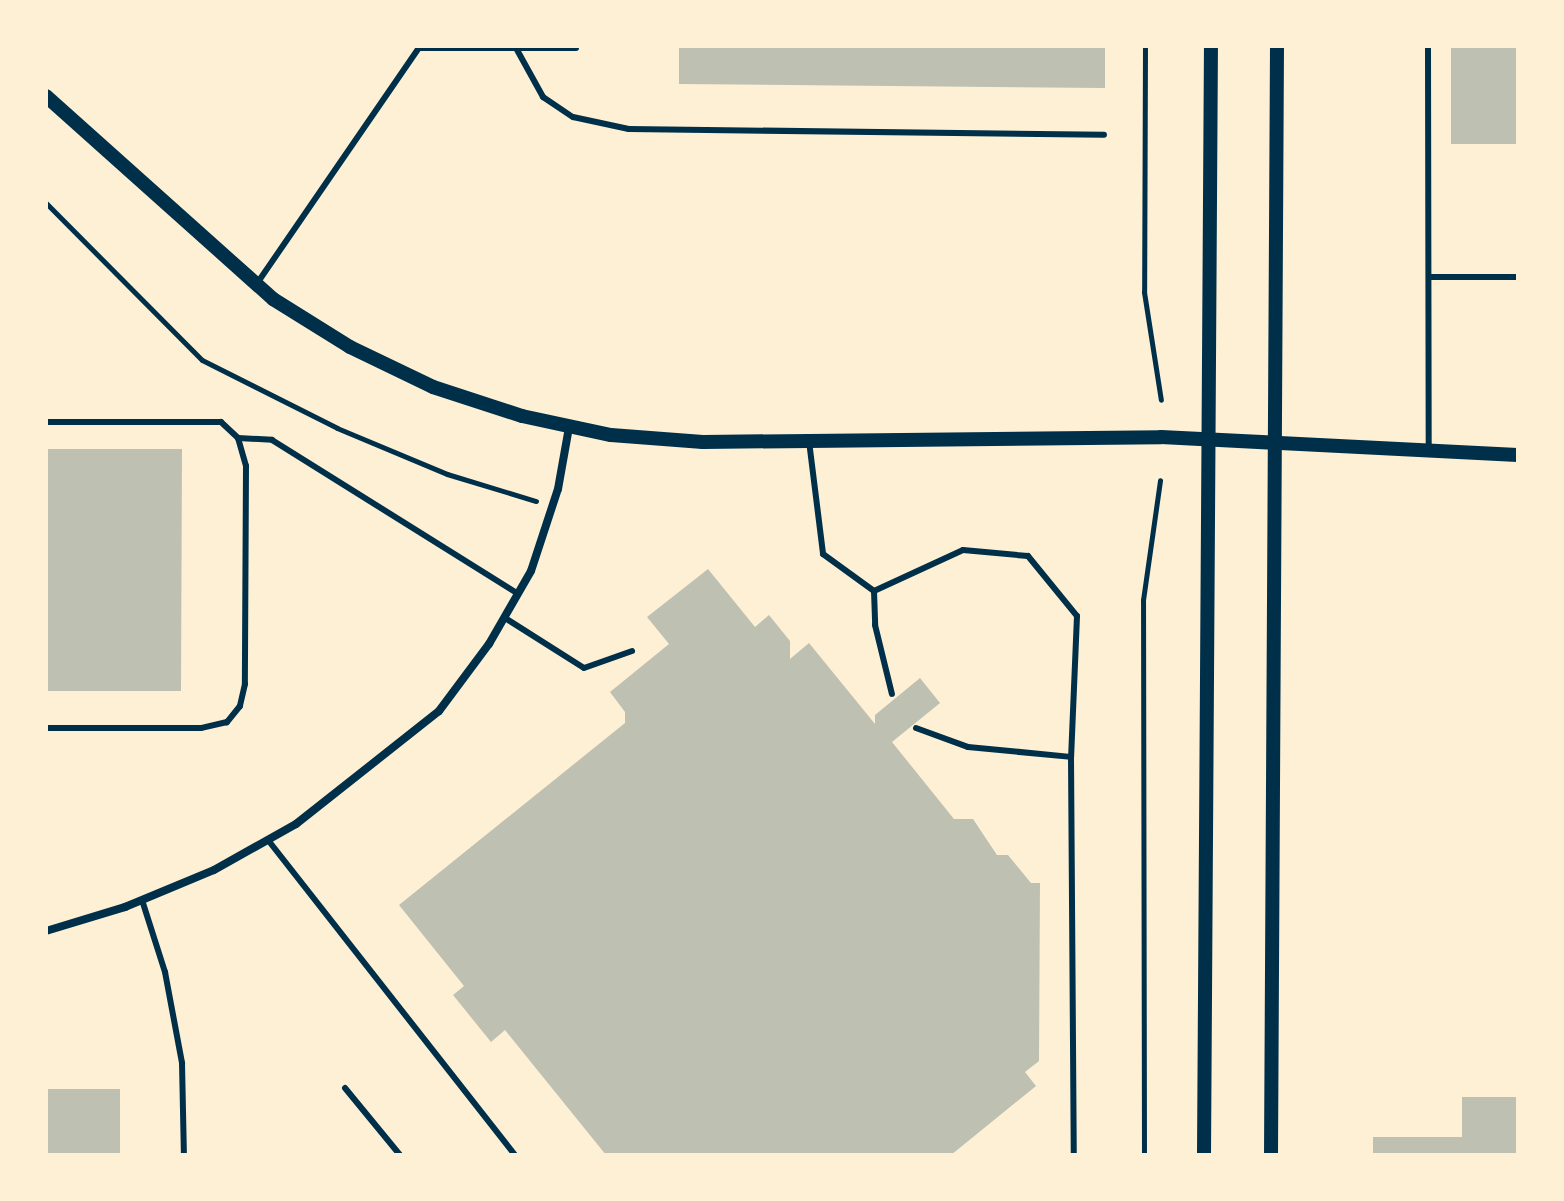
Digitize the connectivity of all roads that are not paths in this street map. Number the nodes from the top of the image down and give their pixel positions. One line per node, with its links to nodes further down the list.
1 (1211, 46): 15 (street)
2 (1277, 46): 17 (street)
3 (1428, 46): 9 (lane)
4 (420, 47): 5 (lane); 11 (lane)
5 (516, 48): 6 (lane); 8 (lane)
6 (576, 48)
7 (46, 96): 11 (street)
8 (1104, 135)
9 (1430, 277): 10 (lane); 18 (lane)
10 (1518, 277)
11 (256, 285): 13 (street)
12 (46, 422): 14 (lane)
13 (569, 427): 16 (street); 21 (street)
14 (238, 438): 21 (lane); 25 (lane)
15 (1210, 439): 16 (street); 17 (street); 36 (street)
16 (809, 441): 20 (lane)
17 (1275, 442): 18 (street); 37 (street)
18 (1429, 448): 19 (street)
19 (1518, 455)
20 (874, 591): 24 (lane); 27 (lane)
21 (518, 594): 22 (street)
22 (505, 618): 23 (lane); 28 (street)
23 (632, 651)
24 (892, 694)
25 (46, 728)
26 (916, 728): 27 (lane)
27 (1071, 757): 35 (lane)
28 (268, 840): 29 (street); 34 (lane)
29 (142, 900): 30 (street); 32 (lane)
30 (46, 931)
31 (345, 1088): 33 (lane)
32 (184, 1155)
33 (400, 1155)
34 (515, 1155)
35 (1074, 1155)
36 (1204, 1155)
37 (1271, 1155)

